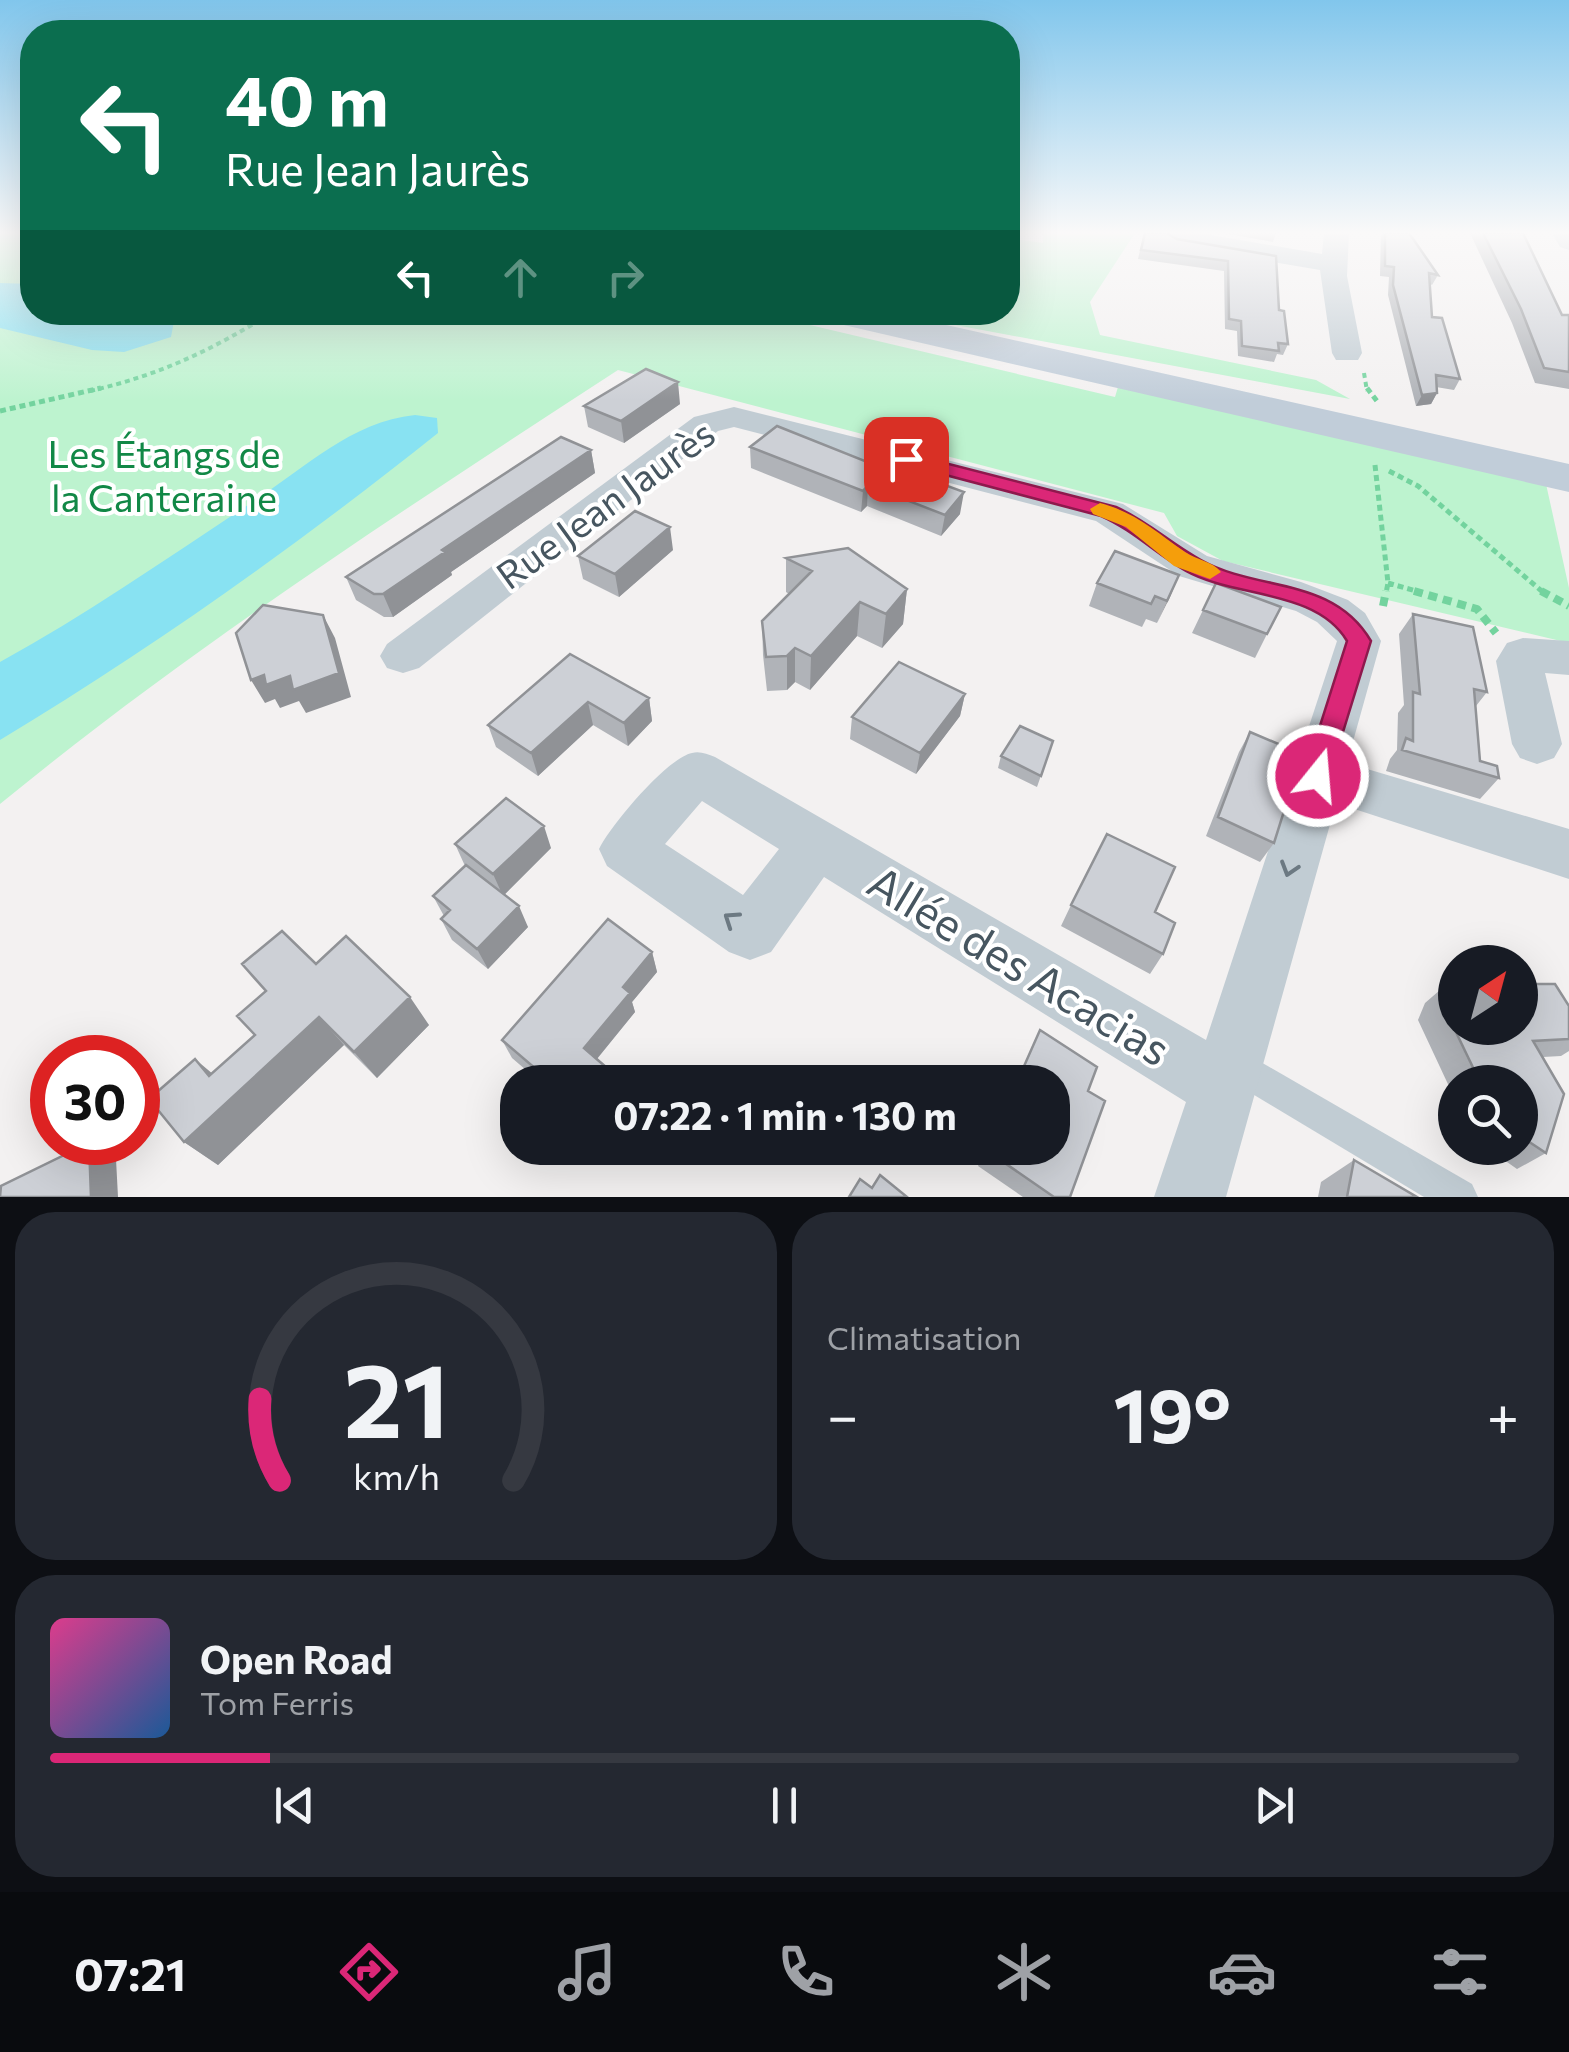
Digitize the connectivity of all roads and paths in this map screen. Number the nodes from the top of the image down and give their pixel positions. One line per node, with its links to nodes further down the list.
1 (1338, 289): 5 (street)
2 (251, 325): 6 (path)
3 (891, 325): 7 (main road)
4 (915, 325): 7 (main road)
5 (1347, 353): 7 (path)
6 (0, 412)
7 (1384, 440): 8 (main road); 9 (main road); 10 (path); 11 (path)
8 (1569, 458)
9 (1569, 478)
10 (1388, 583): 12 (path); 15 (path)
11 (1569, 606)
12 (1359, 641): 13 (street, Rue Jean Jaurès); 17 (street)
13 (403, 656)
14 (1569, 658): 15 (street)
15 (1519, 661): 16 (street)
16 (1537, 744)
17 (1318, 776): 19 (street); 20 (street, one-way to 20)
18 (816, 844): 20 (street, Allée des Acacias)
19 (1569, 854)
20 (1227, 1074): 21 (street); 22 (lane)
21 (1190, 1197)
22 (1459, 1197)

